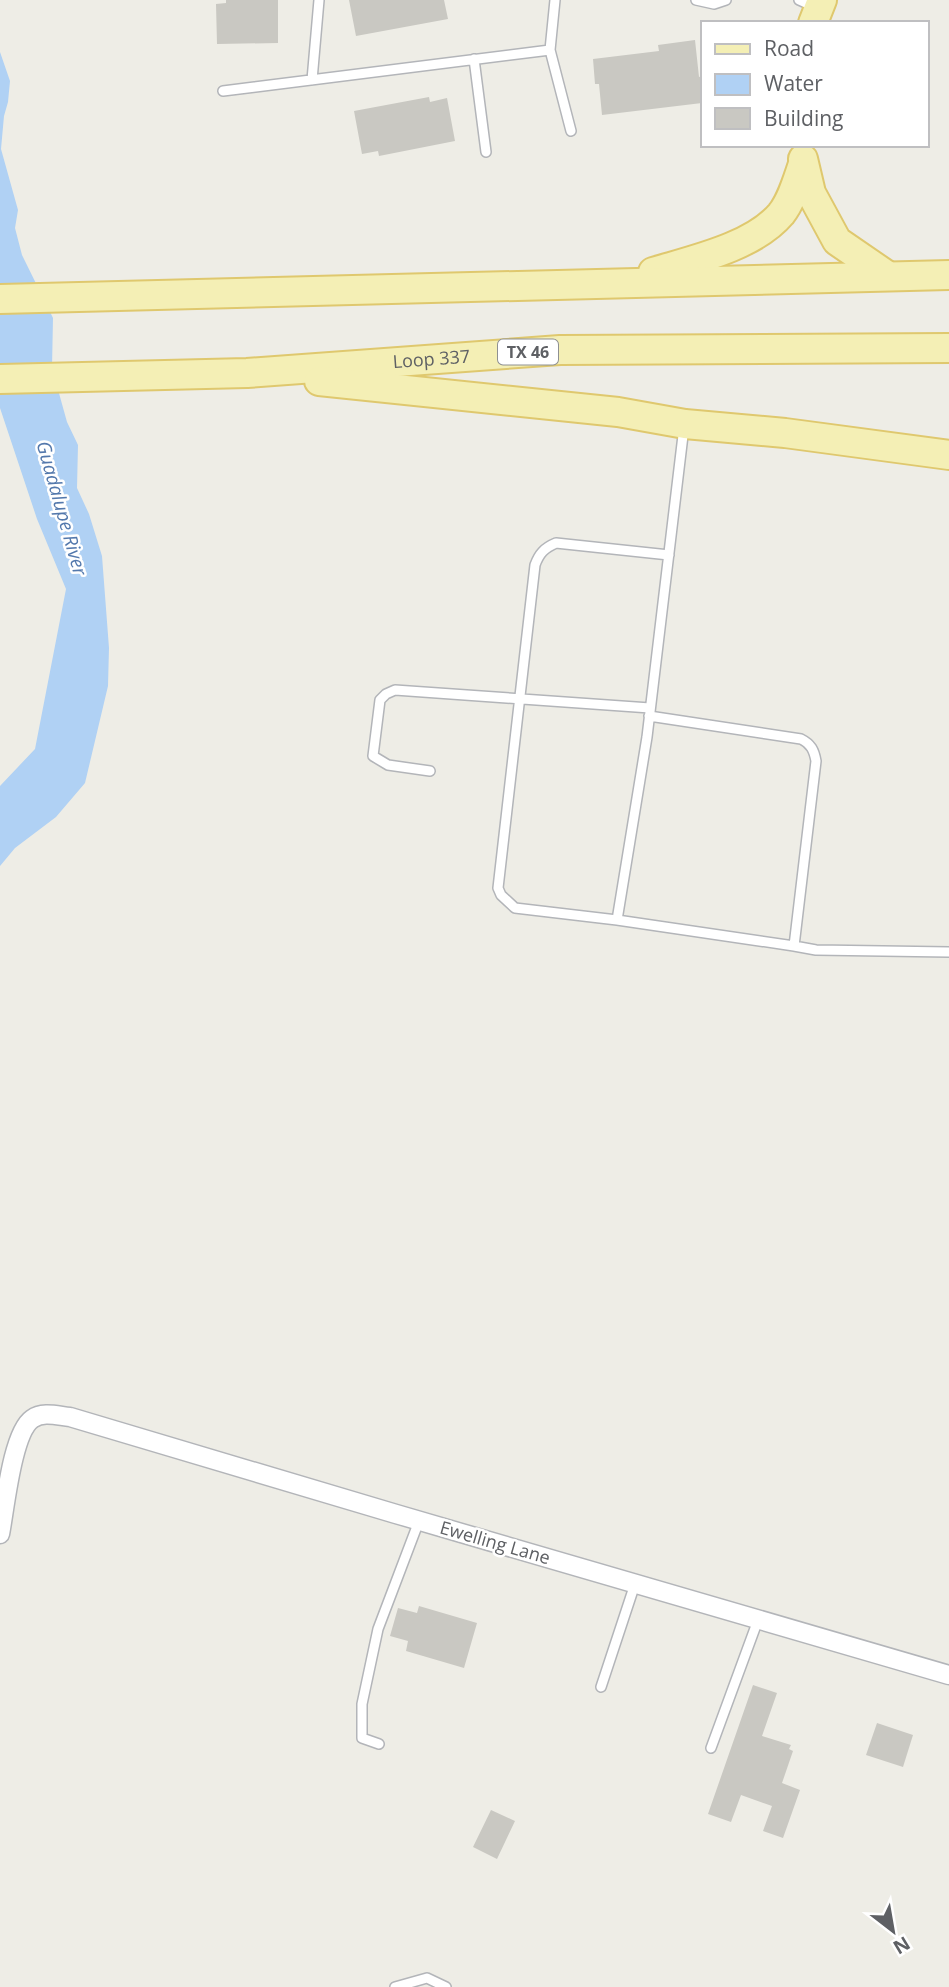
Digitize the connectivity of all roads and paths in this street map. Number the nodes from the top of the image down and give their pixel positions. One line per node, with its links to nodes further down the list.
1 (319, 0): 7 (lane)
2 (555, 0): 5 (lane)
3 (696, 0): 4 (lane)
4 (726, 0)
5 (550, 50): 6 (lane); 9 (lane)
6 (474, 59): 7 (lane); 10 (lane)
7 (312, 80): 8 (lane)
8 (223, 91)
9 (571, 131)
10 (486, 152)
11 (803, 155): 13 (main road); 14 (main road)
12 (949, 275): 13 (main road)
13 (888, 276): 14 (main road)
14 (619, 283): 15 (main road)
15 (0, 299)
16 (949, 348): 17 (main road, Loop 337 / TX 46)
17 (247, 373): 18 (main road, Loop 337 / TX 46); 19 (main road)
18 (0, 379)
19 (685, 424): 20 (main road); 21 (lane)
20 (949, 455)
21 (669, 555): 22 (lane); 23 (lane)
22 (521, 699): 23 (lane); 24 (lane); 25 (lane)
23 (650, 712): 25 (lane); 26 (lane)
24 (430, 771)
25 (617, 920): 26 (lane)
26 (794, 946): 27 (lane)
27 (949, 952)
28 (419, 1521): 29 (street, Ewelling Lane); 30 (street, Ewelling Lane); 34 (lane)
29 (0, 1534)
30 (635, 1584): 31 (street, Ewelling Lane); 33 (lane)
31 (758, 1620): 32 (street, Ewelling Lane); 35 (lane)
32 (949, 1675)
33 (601, 1687)
34 (379, 1744)
35 (711, 1748)
36 (395, 1987): 37 (lane)
37 (446, 1987)

